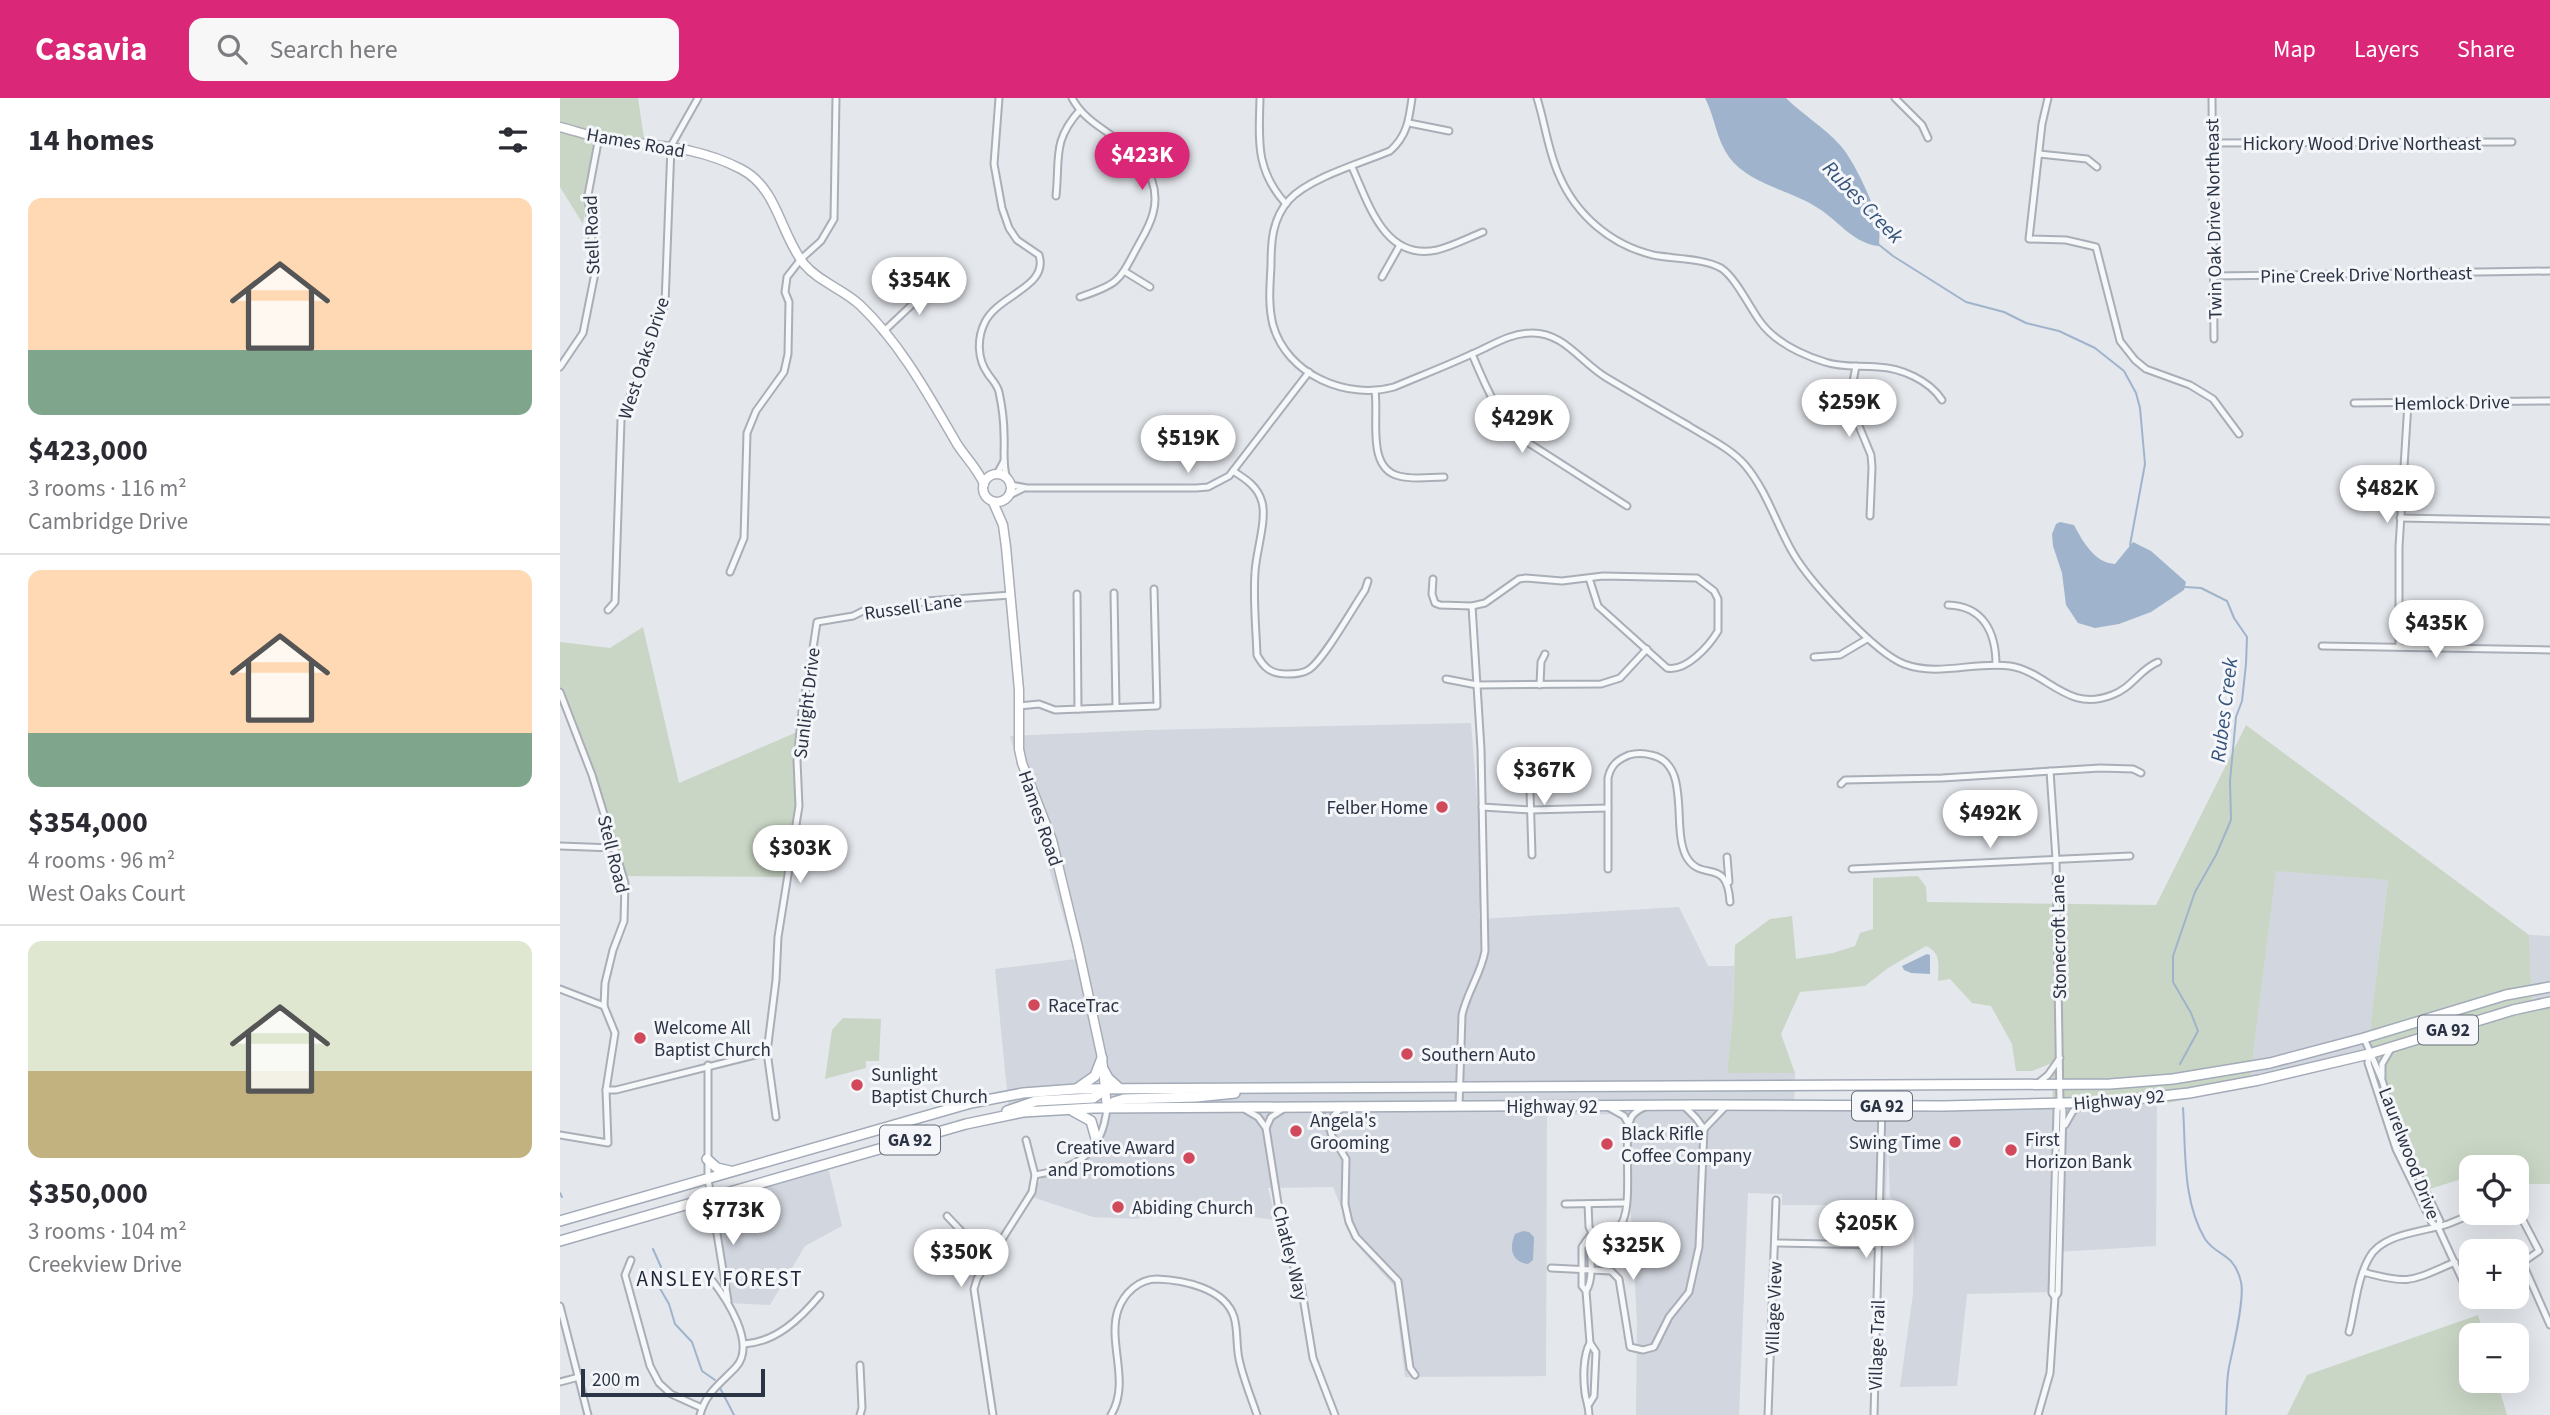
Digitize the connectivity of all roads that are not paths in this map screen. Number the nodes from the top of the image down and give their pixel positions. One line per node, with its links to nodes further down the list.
1 (698, 98): 19 (street)
2 (836, 98): 27 (street)
3 (999, 98): 47 (street)
4 (1072, 98): 11 (street)
5 (1260, 98): 24 (street)
6 (1412, 98): 12 (street)
7 (1537, 98): 38 (street)
8 (1895, 98): 16 (street)
9 (2048, 98): 20 (street)
10 (2212, 98): 18 (street, Twin Oak Drive Northeast)
11 (1080, 110): 23 (street); 28 (street)
12 (1409, 123): 14 (street); 21 (street)
13 (560, 127): 15 (street, Hames Road)
14 (1449, 131)
15 (599, 137): 19 (street, Hames Road); 39 (street, Stell Road)
16 (1928, 138)
17 (2512, 142): 18 (street, Hickory Wood Drive Northeast)
18 (2212, 143): 30 (street, Twin Oak Drive Northeast)
19 (671, 146): 27 (street, Hames Road); 72 (street, West Oaks Drive)
20 (2039, 153): 22 (street); 46 (street)
21 (1352, 167): 24 (street); 26 (street)
22 (2097, 167)
23 (1056, 196)
24 (1286, 204): 40 (street)
25 (1483, 232): 26 (street)
26 (1400, 245): 31 (street)
27 (801, 259): 35 (street, Hames Road); 62 (street)
28 (1124, 271): 33 (street); 34 (street)
29 (2550, 271): 30 (street, Pine Creek Drive Northeast)
30 (2214, 276): 36 (street, Twin Oak Drive Northeast)
31 (1382, 277)
32 (936, 282): 35 (street)
33 (1150, 287)
34 (1080, 297)
35 (883, 332): 48 (street, Hames Road)
36 (2214, 339)
37 (1472, 354): 41 (street); 57 (street); 74 (street)
38 (1856, 366): 42 (street); 58 (street)
39 (560, 368)
40 (1309, 372): 41 (street); 49 (street)
41 (1375, 391): 51 (street)
42 (1942, 400)
43 (2550, 401): 45 (street, Hemlock Drive)
44 (2354, 403): 45 (street, Hemlock Drive)
45 (2408, 403): 59 (street)
46 (2239, 434)
47 (1004, 461): 50 (street); 52 (street)
48 (977, 469): 50 (street); 53 (street, Hames Road)
49 (1233, 471): 54 (street); 65 (street)
50 (994, 475): 52 (street); 53 (street)
51 (1444, 477)
52 (1009, 481): 54 (street); 55 (street)
53 (984, 484): 56 (street)
54 (1024, 488): 55 (street)
55 (1007, 498): 56 (street); 61 (street, Hames Road)
56 (993, 502): 61 (street, Hames Road)
57 (1627, 506)
58 (1870, 516)
59 (2400, 517): 60 (street); 76 (street)
60 (2550, 521)
61 (1003, 525): 69 (street, Hames Road)
62 (730, 572)
63 (1589, 578): 71 (street); 77 (street); 77 (street)
64 (1433, 579): 71 (street)
65 (1368, 580)
66 (1154, 589): 88 (street)
67 (1114, 593): 88 (street)
68 (1077, 594): 89 (street)
69 (1011, 595): 73 (street, Russell Lane); 87 (street, Hames Road)
70 (1948, 605): 82 (street)
71 (1472, 606): 84 (street)
72 (608, 610)
73 (817, 622): 113 (street, Sunlight Drive)
74 (1867, 639): 80 (street); 82 (street)
75 (2322, 646): 76 (street)
76 (2399, 647): 78 (street)
77 (1647, 649): 85 (street)
78 (2550, 650)
79 (1545, 654): 85 (street)
80 (1814, 657)
81 (2158, 662): 82 (street)
82 (1996, 665)
83 (1446, 680): 84 (street)
84 (1477, 685): 85 (street); 94 (street)
85 (1540, 685)
86 (560, 692): 98 (street, Stell Road)
87 (1019, 706): 89 (street); 115 (street, Hames Road)
88 (1116, 707): 89 (street)
89 (1078, 709)
90 (1530, 759): 96 (street)
91 (2050, 771): 92 (street); 93 (street); 102 (street, Stonecroft Lane)
92 (2141, 773)
93 (1841, 784)
94 (1482, 807): 96 (street); 122 (street)
95 (1608, 808): 96 (street); 103 (street); 105 (street)
96 (1531, 810): 99 (street)
97 (560, 846): 98 (street)
98 (614, 848): 110 (street, Stell Road)
99 (1532, 855)
100 (2130, 856): 102 (street)
101 (1727, 857): 105 (street)
102 (2056, 859): 104 (street); 116 (street, Stonecroft Lane)
103 (1608, 869)
104 (1852, 869)
105 (1729, 883): 106 (street)
106 (1730, 902)
107 (2550, 987): 111 (main road, Highway 92 / GA 92)
108 (560, 989): 110 (street)
109 (2550, 1002): 112 (main road, Highway 92 / GA 92)
110 (604, 1006): 127 (street, Stell Road)
111 (2364, 1038): 114 (street, Laurelwood Drive); 121 (main road, Highway 92 / GA 92)
112 (2393, 1047): 114 (main road, Highway 92 / GA 92); 119 (street, Laurelwood Drive)
113 (767, 1052): 117 (street); 142 (street, Sunlight Drive)
114 (2369, 1054): 119 (street, Laurelwood Drive); 129 (main road, Highway 92 / GA 92); 167 (street, Laurelwood Drive)
115 (1101, 1058): 118 (street, Hames Road); 124 (main road)
116 (2060, 1058): 120 (street); 121 (street, Stonecroft Lane)
117 (708, 1065): 127 (street); 152 (street)
118 (1104, 1069): 125 (street, Hames Road); 126 (main road)
119 (2382, 1080): 167 (street, Laurelwood Drive)
120 (2033, 1085): 121 (main road, Highway 92 / GA 92); 122 (main road, Highway 92 / GA 92)
121 (2061, 1085): 128 (street, Stonecroft Lane)
122 (1460, 1087): 123 (main road, Highway 92 / GA 92); 132 (street)
123 (1250, 1088): 126 (main road, Highway 92 / GA 92); 141 (main road)
124 (1076, 1089): 125 (main road, Highway 92 / GA 92); 153 (main road, Highway 92 / GA 92)
125 (1106, 1089): 126 (main road, Highway 92 / GA 92); 141 (street, Hames Road); 143 (main road)
126 (1121, 1089)
127 (606, 1090): 149 (street, Stell Road)
128 (2060, 1104): 129 (main road, Highway 92 / GA 92); 135 (main road, Highway 92 / GA 92); 148 (street); 186 (street)
129 (2084, 1104): 148 (street)
130 (1604, 1105): 132 (main road, Highway 92 / GA 92); 133 (main road, Highway 92 / GA 92); 145 (street)
131 (1682, 1105): 133 (main road, Highway 92 / GA 92); 134 (main road, Highway 92 / GA 92); 147 (street)
132 (1459, 1106): 139 (main road, Highway 92 / GA 92)
133 (1646, 1106): 145 (street)
134 (1727, 1106): 135 (main road, Highway 92 / GA 92); 147 (street)
135 (1882, 1106): 172 (street, Village Trail)
136 (1240, 1107): 137 (main road, Highway 92 / GA 92); 141 (main road, Highway 92 / GA 92); 146 (street)
137 (1289, 1107): 138 (main road, Highway 92 / GA 92); 146 (street)
138 (1309, 1107): 139 (main road, Highway 92 / GA 92); 144 (street)
139 (1344, 1107): 144 (street)
140 (1065, 1108): 141 (main road, Highway 92 / GA 92); 143 (main road, Highway 92 / GA 92); 151 (main road)
141 (1107, 1108): 151 (street)
142 (776, 1117)
143 (997, 1117): 156 (main road, Highway 92 / GA 92)
144 (1329, 1123): 194 (street)
145 (1629, 1125): 158 (street)
146 (1266, 1128): 204 (street, Chatley Way)
147 (1704, 1129): 179 (street)
148 (2063, 1131): 186 (street)
149 (560, 1135)
150 (1027, 1140): 154 (street)
151 (1097, 1142): 154 (street)
152 (707, 1159): 153 (main road); 155 (street)
153 (732, 1171): 155 (main road, Highway 92 / GA 92)
154 (1035, 1175): 173 (street)
155 (708, 1178): 156 (street); 165 (main road, Highway 92 / GA 92)
156 (712, 1197): 161 (main road, Highway 92 / GA 92); 162 (street)
157 (1776, 1200): 171 (street, Village View)
158 (1625, 1203): 160 (street); 168 (street)
159 (1565, 1204): 160 (street)
160 (1588, 1204): 168 (street)
161 (685, 1205): 162 (main road); 169 (main road, Highway 92 / GA 92)
162 (715, 1216): 187 (street)
163 (947, 1216): 173 (street)
164 (2459, 1219): 167 (street)
165 (560, 1221)
166 (2525, 1225): 174 (street)
167 (2438, 1227): 176 (street, Laurelwood Drive); 181 (street)
168 (1592, 1233): 170 (street)
169 (560, 1241)
170 (1586, 1241): 178 (street); 179 (street)
171 (1775, 1243): 172 (street); 206 (street, Village View)
172 (1879, 1245): 207 (street, Village Trail)
173 (992, 1254): 201 (street)
174 (2529, 1259)
175 (631, 1260): 198 (street)
176 (2455, 1262): 180 (street, Laurelwood Drive); 181 (street)
177 (1551, 1268): 178 (street)
178 (1582, 1269): 179 (street); 184 (street)
179 (1590, 1269): 184 (street)
180 (2459, 1271)
181 (2363, 1272): 190 (street)
182 (2529, 1278): 189 (street)
183 (710, 1279): 187 (street)
184 (1586, 1291): 191 (street)
185 (820, 1295): 192 (street)
186 (2055, 1297): 208 (street)
187 (728, 1301): 192 (street)
188 (560, 1306): 195 (street)
189 (2550, 1325)
190 (2349, 1332)
191 (1590, 1343): 197 (street); 197 (street)
192 (744, 1344): 198 (street)
193 (860, 1365): 200 (street)
194 (1415, 1375)
195 (579, 1377): 196 (street); 199 (street)
196 (560, 1382)
197 (1589, 1404): 205 (street)
198 (701, 1412)
199 (588, 1415)
200 (860, 1415)
201 (993, 1415)
202 (1111, 1415): 203 (street)
203 (1257, 1415)
204 (1335, 1415)
205 (1589, 1415)
206 (1768, 1415)
207 (1874, 1415)
208 (2038, 1415)

